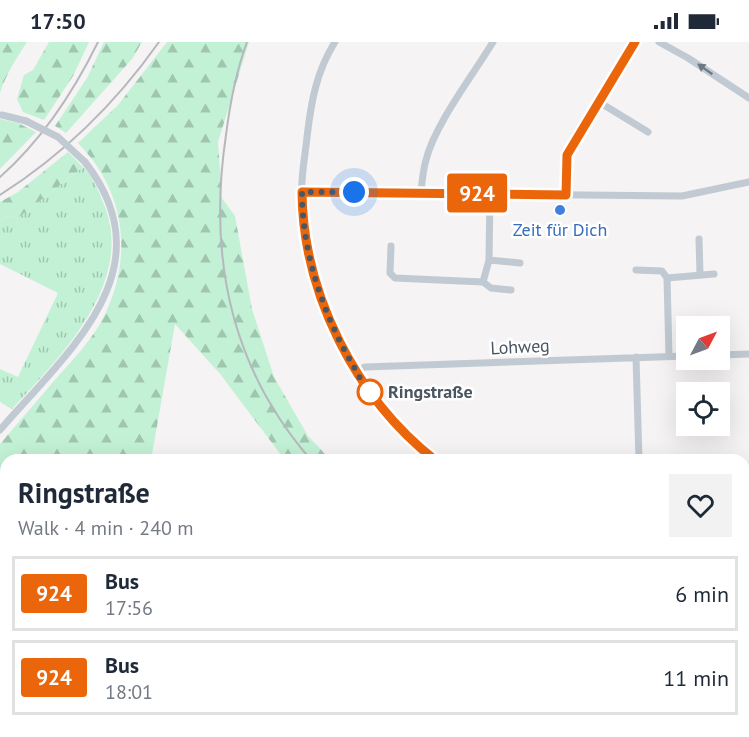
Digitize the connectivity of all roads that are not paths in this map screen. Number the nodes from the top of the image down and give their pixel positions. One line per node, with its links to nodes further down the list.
1 (335, 42): 10 (street)
2 (493, 42): 11 (street)
3 (635, 42): 6 (street)
4 (659, 42): 5 (street, one-way to 4)
5 (749, 98)
6 (598, 102): 8 (street); 13 (street)
7 (2, 115): 30 (street, bridge)
8 (648, 132)
9 (749, 182): 13 (street)
10 (302, 192): 11 (street); 29 (street)
11 (421, 192): 12 (street)
12 (490, 193): 13 (street); 16 (street)
13 (566, 195)
14 (699, 239): 19 (street)
15 (391, 246): 22 (street)
16 (489, 260): 17 (street); 22 (street)
17 (520, 263)
18 (636, 270): 21 (street)
19 (700, 274): 20 (street); 21 (street)
20 (714, 274)
21 (667, 278): 26 (street)
22 (483, 282): 23 (street)
23 (511, 290)
24 (749, 354): 25 (street)
25 (730, 355)
26 (669, 356): 27 (street, Lohweg); 28 (street, Lohweg)
27 (676, 356)
28 (636, 357): 29 (street, Lohweg); 32 (street)
29 (356, 371): 31 (street)
30 (0, 430)
31 (428, 454)
32 (639, 454)

